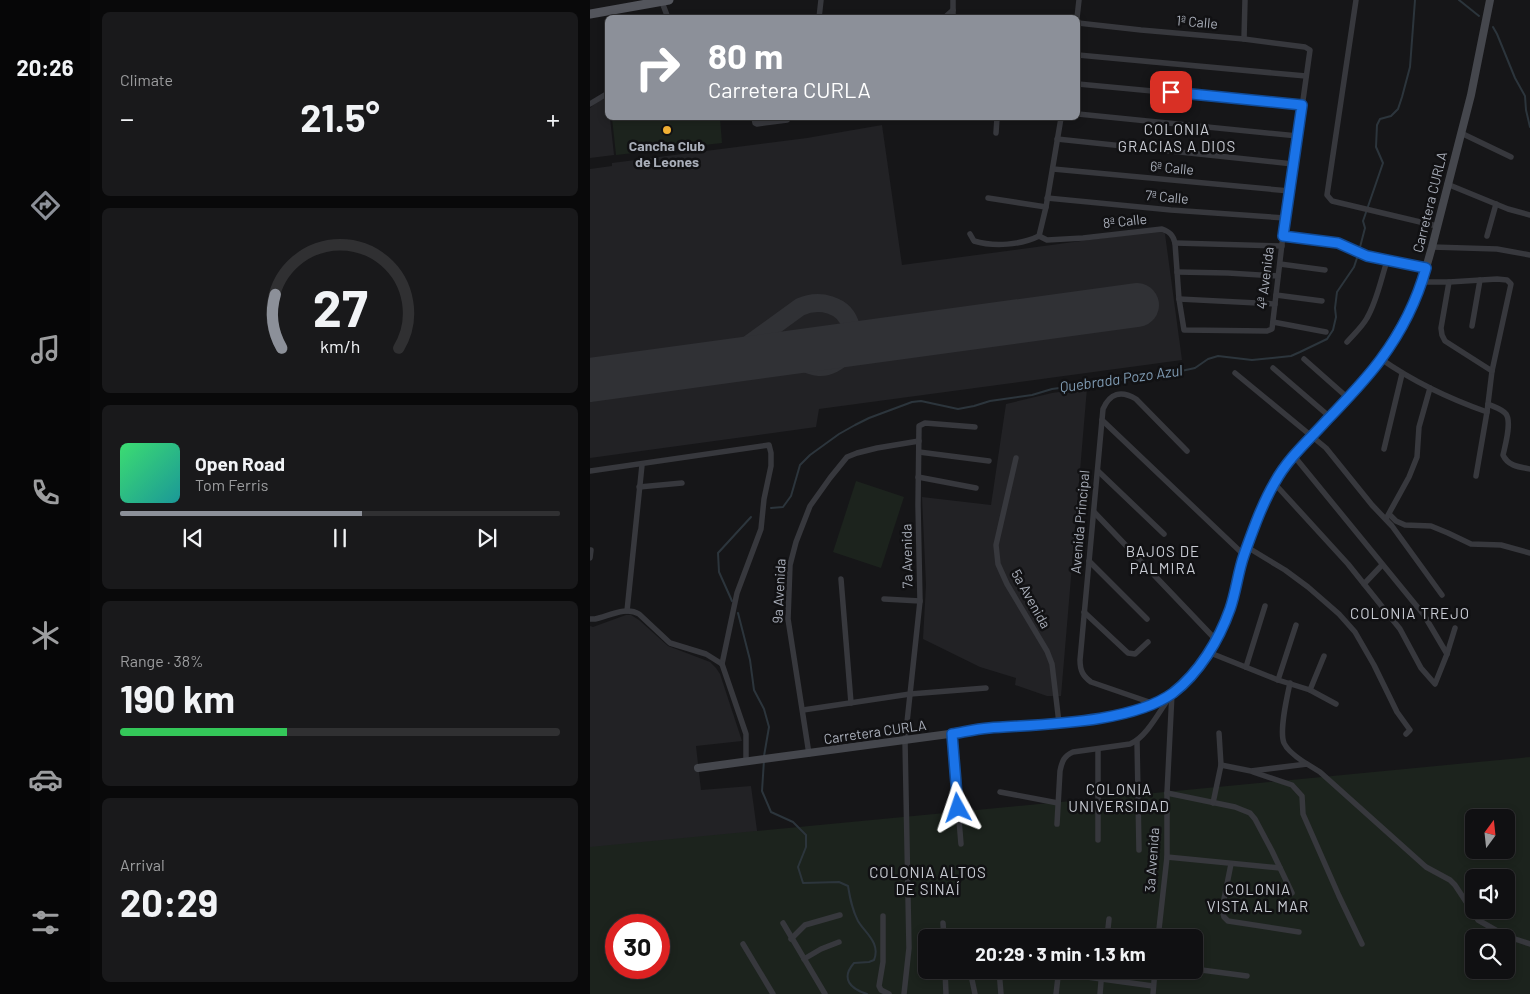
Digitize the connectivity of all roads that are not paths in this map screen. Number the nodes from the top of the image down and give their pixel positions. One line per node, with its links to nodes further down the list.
1 (821, 0): 11 (street)
2 (953, 0): 8 (street)
3 (1079, 0): 14 (street)
4 (1245, 0): 16 (street)
5 (1356, 0): 44 (street)
6 (1490, 0): 30 (main road, Carretera CURLA)
7 (666, 1): 9 (main road); 10 (street)
8 (953, 10): 12 (street); 13 (street)
9 (590, 14)
10 (668, 15)
11 (819, 15)
12 (947, 15)
13 (953, 15)
14 (1077, 15)
15 (1080, 23): 16 (street, 1ª Calle)
16 (1244, 39): 17 (street, 1ª Calle)
17 (1310, 53): 19 (street, 4ª Avenida)
18 (1080, 55): 19 (street)
19 (1306, 76): 23 (street, 4ª Avenida)
20 (1080, 84): 23 (street)
21 (605, 95): 22 (street)
22 (590, 104)
23 (1302, 105): 31 (street, 4ª Avenida)
24 (1080, 114): 31 (street)
25 (754, 120): 26 (street)
26 (787, 120)
27 (997, 120): 29 (street)
28 (1061, 120): 32 (street)
29 (996, 133)
30 (1461, 133): 33 (street); 36 (main road, Carretera CURLA)
31 (1298, 136): 34 (street, 4ª Avenida)
32 (1057, 140): 34 (street); 35 (street)
33 (1511, 157)
34 (1293, 164): 37 (street, 4ª Avenida)
35 (1053, 169): 37 (street, 6ª Calle); 39 (street)
36 (1447, 184): 40 (street); 44 (main road, Carretera CURLA)
37 (1290, 192): 43 (street, 4ª Avenida)
38 (988, 198): 41 (street)
39 (1047, 198): 41 (street); 43 (street, 7ª Calle)
40 (1496, 204): 42 (street); 48 (street)
41 (1046, 208): 46 (street)
42 (1530, 214)
43 (1285, 218): 47 (street, 4ª Avenida)
44 (1437, 226): 51 (main road, Carretera CURLA)
45 (970, 234): 46 (street, 8ª Calle)
46 (1040, 236): 49 (street, 8ª Calle)
47 (1283, 236): 50 (street, 4ª Avenida); 53 (street)
48 (1487, 236)
49 (1175, 243): 50 (street); 57 (street)
50 (1282, 246): 54 (street, 4ª Avenida)
51 (1432, 247): 52 (street); 55 (main road, Carretera CURLA)
52 (1530, 255)
53 (1387, 261): 55 (street); 69 (street)
54 (1280, 264): 56 (street); 58 (street, 4ª Avenida)
55 (1426, 268): 60 (main road, Carretera CURLA)
56 (1325, 270)
57 (1177, 272): 58 (street); 63 (street)
58 (1278, 276): 62 (street, 4ª Avenida)
59 (1480, 280): 61 (street); 67 (street); 73 (street)
60 (1422, 282): 61 (street); 71 (main road, Carretera CURLA)
61 (1450, 282): 73 (street)
62 (1276, 295): 64 (street); 65 (street, 4ª Avenida)
63 (1179, 299): 65 (street); 66 (street, 4ª Avenida)
64 (1322, 302)
65 (1275, 304): 66 (street, 4ª Avenida)
66 (1273, 322): 68 (street)
67 (1472, 326)
68 (1326, 332)
69 (1347, 342)
70 (1304, 359): 77 (street)
71 (1381, 359): 75 (street); 77 (main road, Carretera CURLA)
72 (1273, 368): 80 (street)
73 (1492, 371): 78 (street)
74 (1235, 373): 83 (street)
75 (1402, 374): 76 (street); 85 (street)
76 (1430, 388): 79 (street); 102 (street)
77 (1348, 398): 80 (main road, Carretera CURLA)
78 (1488, 404): 79 (street); 92 (street)
79 (1487, 412): 95 (street)
80 (1330, 417): 83 (main road, Carretera CURLA)
81 (1102, 420): 86 (street, Avenida Principal); 94 (street, Avenida Principal); 107 (street)
82 (974, 427): 84 (street, 7a Avenida)
83 (1313, 436): 88 (main road, Carretera CURLA); 102 (street)
84 (919, 441): 87 (street, 7a Avenida); 139 (street, 9a Avenida)
85 (1384, 449)
86 (1187, 450)
87 (919, 452): 90 (street); 96 (street, 7a Avenida)
88 (1294, 456): 98 (main road, Carretera CURLA); 110 (street)
89 (1016, 458): 140 (street, 5a Avenida)
90 (989, 461)
91 (642, 464): 93 (street); 99 (street); 128 (street)
92 (1530, 468)
93 (590, 471)
94 (1098, 471): 101 (street, Avenida Principal); 103 (street)
95 (1476, 476)
96 (918, 477): 100 (street); 115 (street, 7a Avenida)
97 (682, 483): 99 (street)
98 (1274, 483): 104 (main road, Carretera CURLA); 112 (street)
99 (639, 487): 117 (street)
100 (976, 488)
101 (1094, 512): 109 (street, Avenida Principal); 123 (street)
102 (1388, 517): 106 (street); 113 (street)
103 (1164, 534)
104 (1247, 547): 107 (main road, Carretera CURLA); 143 (street)
105 (591, 550): 108 (street)
106 (1530, 552)
107 (1244, 555): 123 (main road, Carretera CURLA)
108 (590, 558)
109 (1089, 561): 118 (street, Avenida Principal); 120 (street)
110 (1382, 565): 112 (street); 126 (street)
111 (841, 580): 136 (street)
112 (1364, 584): 126 (street)
113 (1442, 594)
114 (884, 599): 115 (street)
115 (920, 602): 135 (street, 7a Avenida)
116 (1264, 606): 129 (street)
117 (627, 610): 119 (street); 128 (street)
118 (1084, 612): 124 (street); 137 (street, Avenida Principal)
119 (590, 619)
120 (1147, 620)
121 (1296, 625): 130 (street)
122 (1455, 628): 126 (street)
123 (1216, 640): 125 (main road, Carretera CURLA)
124 (1148, 642)
125 (1208, 652): 129 (street); 134 (main road, Carretera CURLA)
126 (1447, 654)
127 (1324, 656): 133 (street)
128 (722, 664): 148 (street)
129 (1246, 667): 130 (street)
130 (1278, 680): 131 (street)
131 (1290, 683): 133 (street); 149 (street)
132 (986, 688): 135 (street)
133 (1310, 690): 138 (street)
134 (1172, 693): 137 (main road, Carretera CURLA); 145 (street); 154 (street, 3a Avenida)
135 (910, 694): 136 (street); 144 (street, 7a Avenida)
136 (851, 703): 139 (street)
137 (1153, 703): 140 (main road, Carretera CURLA)
138 (1336, 704)
139 (803, 710): 147 (street, 9a Avenida)
140 (1059, 723): 142 (main road, Carretera CURLA)
141 (1219, 733): 150 (street)
142 (952, 734): 144 (main road, Carretera CURLA); 159 (street)
143 (1406, 734)
144 (905, 741): 147 (main road, Carretera CURLA); 191 (street, 7a Avenida)
145 (1137, 741): 146 (street); 160 (street)
146 (1098, 749): 155 (street); 158 (street)
147 (809, 754): 148 (main road, Carretera CURLA)
148 (746, 762): 151 (main road, Carretera CURLA)
149 (1307, 764): 152 (street); 178 (street)
150 (1221, 765): 152 (street); 156 (street)
151 (698, 768)
152 (1251, 771): 177 (street)
153 (1000, 792): 155 (street)
154 (1167, 793): 156 (street); 161 (street, 3a Avenida)
155 (1058, 803): 157 (street)
156 (1213, 803): 163 (street)
157 (1057, 824)
158 (1098, 840)
159 (961, 844)
160 (1139, 850)
161 (1167, 857): 162 (street); 172 (street, 3a Avenida)
162 (1231, 864): 163 (street); 173 (street)
163 (1280, 868): 164 (street)
164 (1292, 893)
165 (840, 915): 174 (street)
166 (883, 916): 190 (street)
167 (1110, 919): 171 (street)
168 (782, 923): 174 (street)
169 (943, 923): 170 (street)
170 (943, 929)
171 (1108, 929)
172 (1159, 929)
173 (1299, 932)
174 (791, 939): 179 (street)
175 (839, 942): 179 (street)
176 (743, 944): 188 (street)
177 (1362, 944)
178 (1530, 944)
179 (804, 959): 189 (street)
180 (1203, 970): 181 (street)
181 (1247, 976)
182 (945, 979): 192 (street)
183 (972, 979): 193 (street)
184 (1000, 979): 194 (street)
185 (1154, 979): 187 (street)
186 (1101, 980): 187 (street); 195 (street); 196 (street)
187 (1153, 986): 197 (street)
188 (774, 994)
189 (825, 994)
190 (889, 994)
191 (904, 994)
192 (946, 994)
193 (975, 994)
194 (1001, 994)
195 (1056, 994)
196 (1100, 994)
197 (1152, 994)

